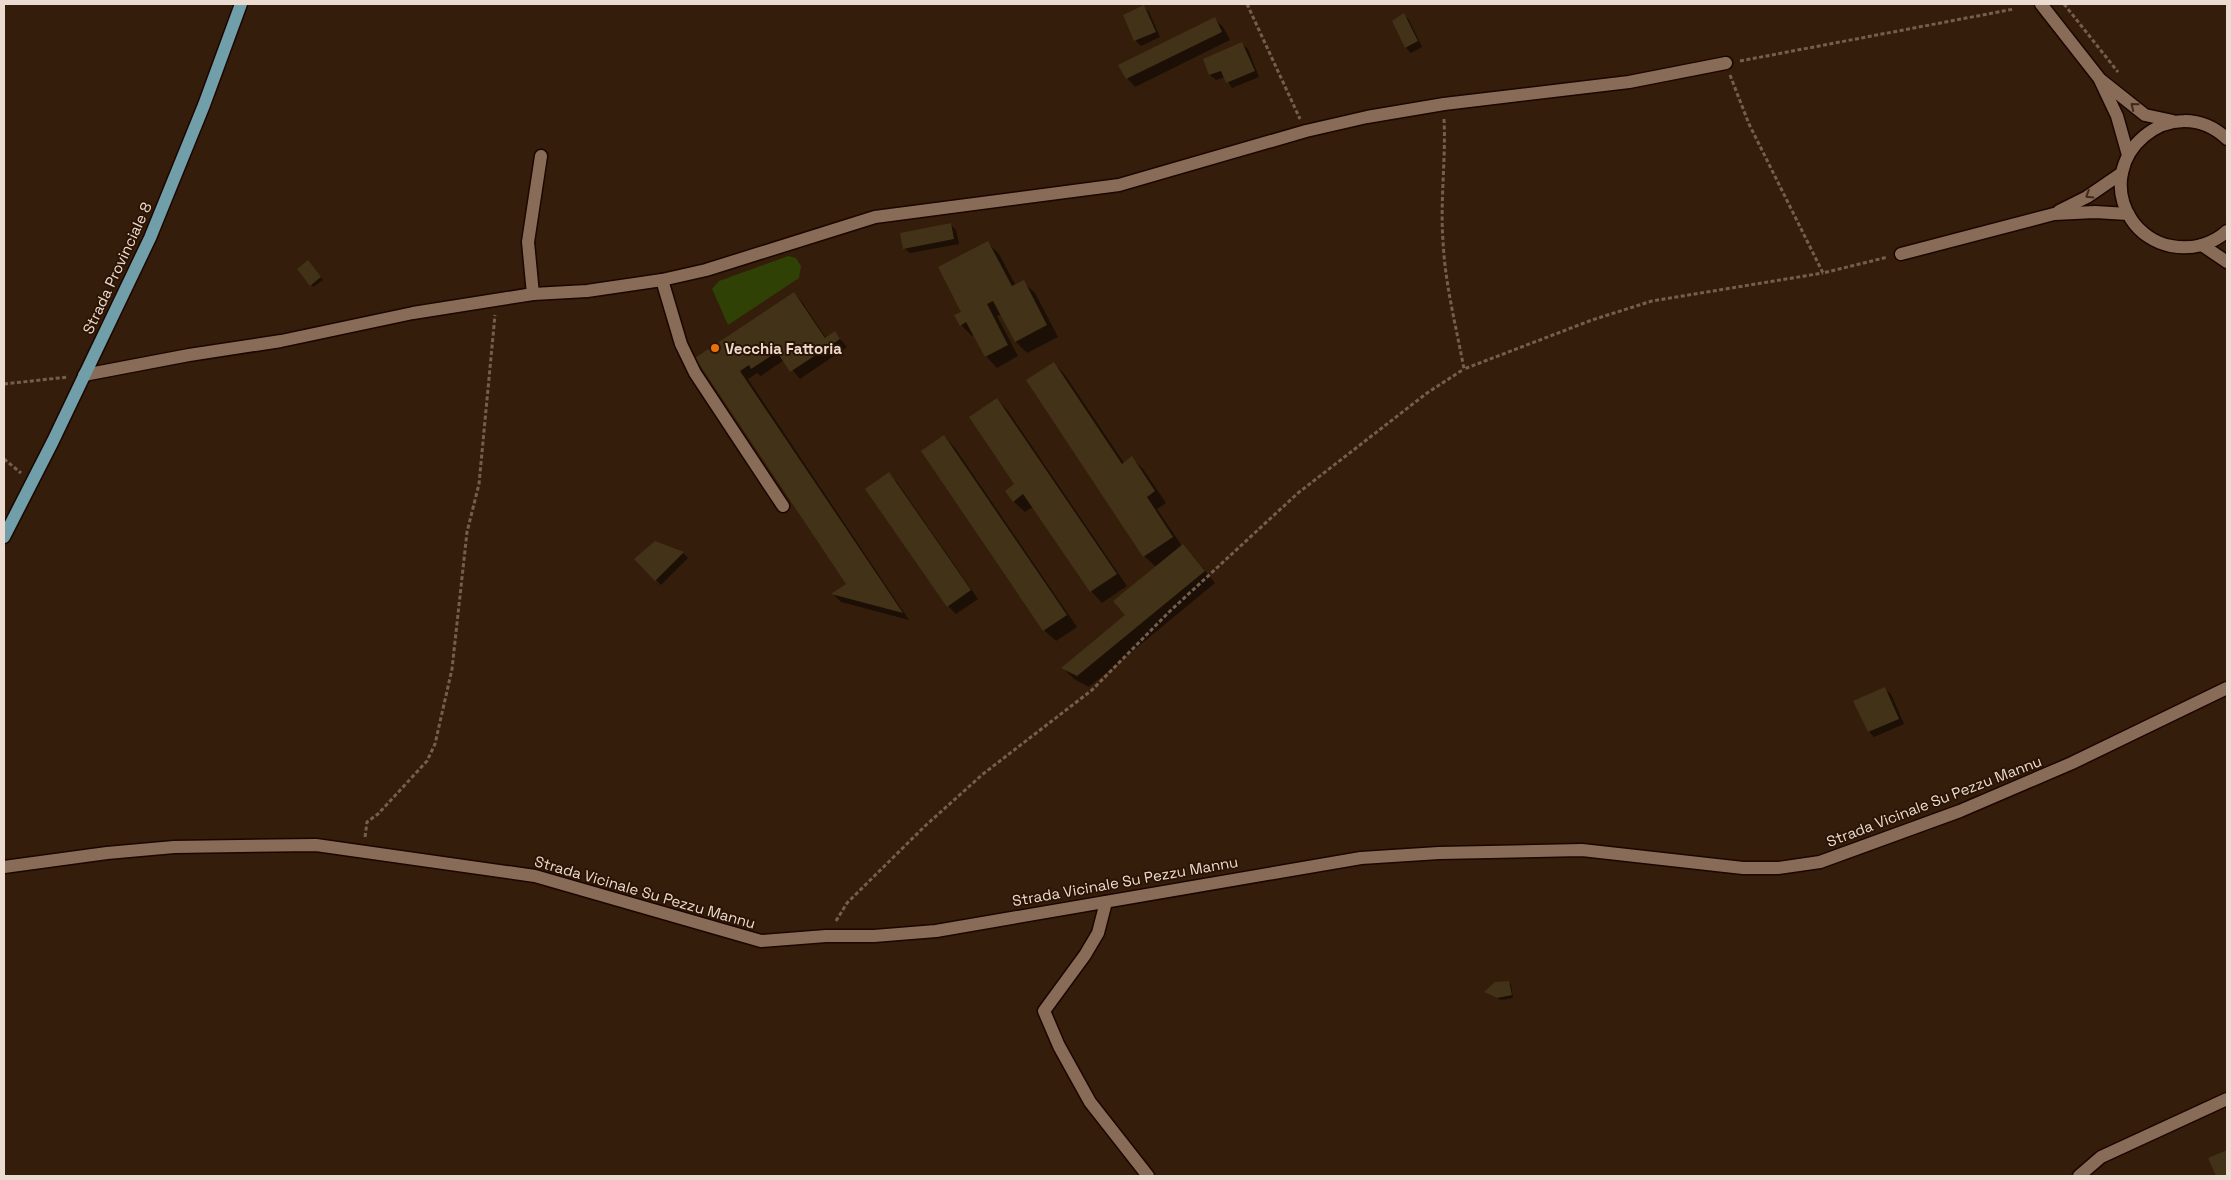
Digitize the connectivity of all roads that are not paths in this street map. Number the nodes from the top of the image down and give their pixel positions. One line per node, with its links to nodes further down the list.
1 (241, 4): 18 (main road, Strada Provinciale 8)
2 (2040, 4): 4 (street)
3 (1726, 63): 16 (street)
4 (2099, 78): 5 (street, one-way to 4); 7 (street)
5 (2175, 122): 6 (street); 7 (street)
6 (2227, 139)
7 (2128, 155): 9 (street)
8 (541, 156): 17 (street)
9 (2122, 173): 10 (street, one-way to 10); 11 (street)
10 (2054, 214): 11 (street); 14 (street)
11 (2128, 214): 13 (street)
12 (2227, 230): 13 (street)
13 (2202, 246): 15 (street)
14 (1901, 254)
15 (2227, 262)
16 (662, 280): 17 (street); 19 (street)
17 (533, 294): 18 (street)
18 (84, 375): 20 (main road, Strada Provinciale 8)
19 (782, 506)
20 (4, 537)
21 (2227, 688): 23 (street, Strada Vicinale Su Pezzu Mannu)
22 (4, 867): 23 (street, Strada Vicinale Su Pezzu Mannu)
23 (1106, 902): 25 (street)
24 (2227, 1099): 26 (street)
25 (1148, 1176)
26 (2079, 1176)

